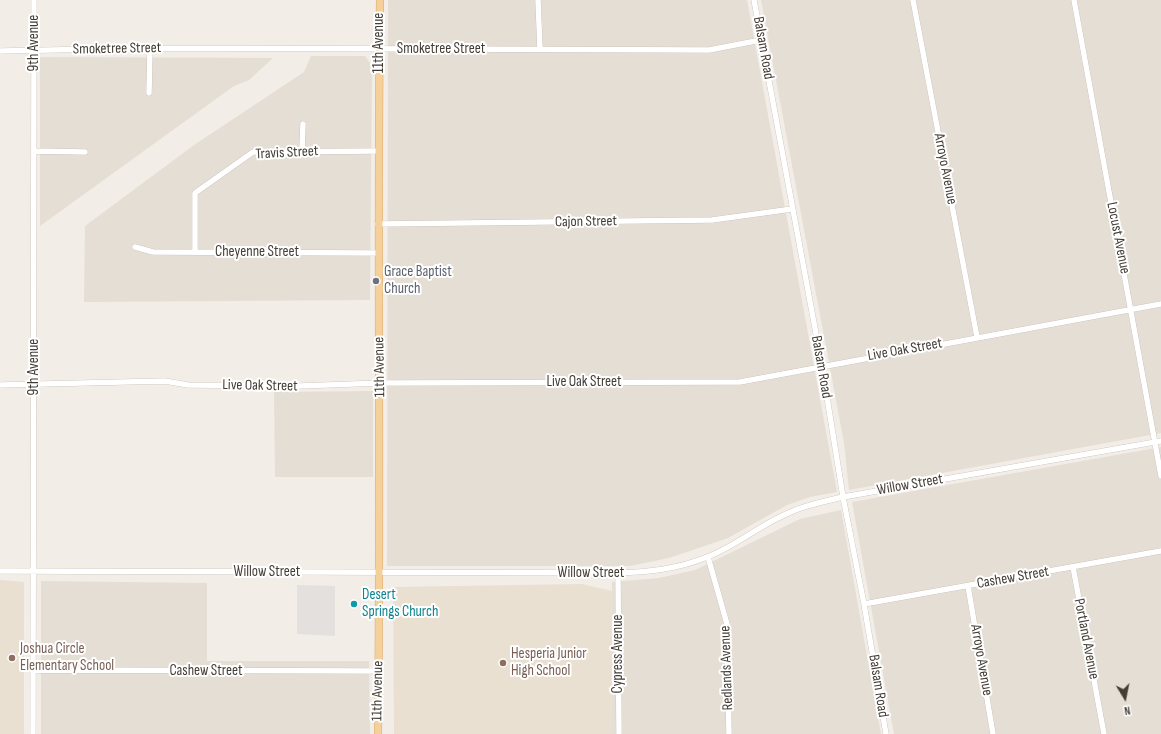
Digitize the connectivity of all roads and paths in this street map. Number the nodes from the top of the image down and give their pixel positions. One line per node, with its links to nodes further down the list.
1 (34, 0): 12 (street, 9th Avenue)
2 (380, 0): 9 (main road, 11th Avenue)
3 (538, 0): 10 (street)
4 (754, 0): 7 (street, Balsam Road)
5 (913, 0): 26 (street, Arroyo Avenue)
6 (1074, 0): 25 (street, Locust Avenue)
7 (761, 40): 10 (street, Smoketree Street); 19 (street, Balsam Road)
8 (150, 48): 9 (street, Smoketree Street); 12 (street, Smoketree Street); 13 (street)
9 (379, 49): 10 (street, Smoketree Street); 17 (main road, 11th Avenue)
10 (540, 49)
11 (0, 51): 12 (street, Smoketree Street)
12 (34, 51): 15 (street, 9th Avenue)
13 (149, 93)
14 (303, 124): 16 (street)
15 (34, 151): 18 (street); 30 (street, 9th Avenue)
16 (302, 151): 17 (street, Travis Street); 22 (street, Travis Street)
17 (379, 151): 20 (main road, 11th Avenue)
18 (85, 152)
19 (792, 209): 20 (street, Cajon Street); 27 (street, Balsam Road)
20 (378, 224): 23 (main road, 11th Avenue)
21 (135, 247): 22 (street, Cheyenne Street)
22 (195, 252): 23 (street, Cheyenne Street)
23 (378, 253): 28 (main road, 11th Avenue)
24 (1161, 304): 25 (street, Live Oak Street)
25 (1132, 310): 26 (street, Live Oak Street); 31 (street, Locust Avenue)
26 (977, 337): 27 (street, Live Oak Street)
27 (822, 366): 28 (street, Live Oak Street); 33 (street, Balsam Road)
28 (380, 383): 30 (street, Live Oak Street); 39 (main road, 11th Avenue)
29 (0, 385): 30 (street, Live Oak Street)
30 (35, 386): 38 (street, 9th Avenue)
31 (1158, 441): 32 (street, Locust Avenue); 33 (street, Willow Street)
32 (1161, 476)
33 (843, 497): 35 (street, Willow Street); 42 (street, Balsam Road)
34 (1161, 551): 36 (street, Cashew Street)
35 (708, 557): 40 (street, Willow Street); 48 (street, Redlands Avenue)
36 (1073, 567): 41 (street, Cashew Street); 51 (street, Portland Avenue)
37 (0, 572): 38 (street, Willow Street)
38 (32, 572): 39 (street, Willow Street); 43 (street, 9th Avenue)
39 (379, 572): 40 (street, Willow Street); 44 (main road, 11th Avenue)
40 (618, 573): 47 (street, Cypress Avenue)
41 (968, 586): 42 (street, Cashew Street); 50 (street, Arroyo Avenue)
42 (864, 604): 49 (street, Balsam Road)
43 (34, 670): 44 (street, Cashew Street); 45 (street, 9th Avenue)
44 (379, 671): 46 (main road, 11th Avenue)
45 (33, 734)
46 (378, 734)
47 (619, 734)
48 (729, 734)
49 (886, 734)
50 (994, 734)
51 (1104, 734)

